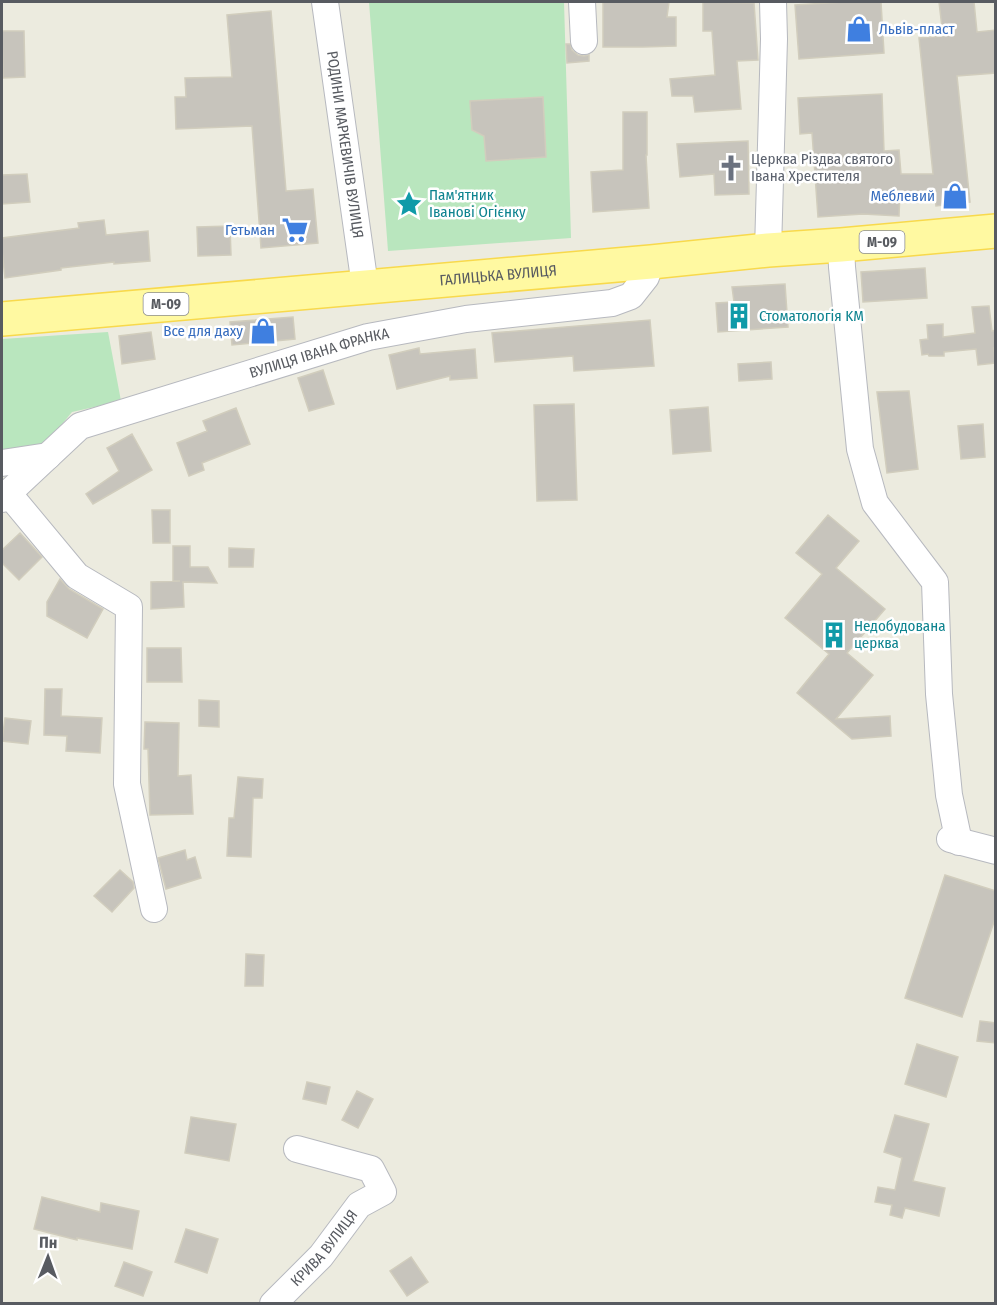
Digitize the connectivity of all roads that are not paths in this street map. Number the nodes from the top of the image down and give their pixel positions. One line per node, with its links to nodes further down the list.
1 (325, 2): 9 (street, РОДИНИ МАРКЕВИЧІВ ВУЛИЦЯ)
2 (582, 2): 4 (street)
3 (773, 2): 7 (street)
4 (584, 40)
5 (996, 231): 6 (main road, ГАЛИЦЬКА ВУЛИЦЯ / М-09)
6 (841, 245): 7 (main road, ГАЛИЦЬКА ВУЛИЦЯ / М-09); 14 (street)
7 (768, 250): 8 (main road, ГАЛИЦЬКА ВУЛИЦЯ / М-09)
8 (651, 262): 9 (main road, ГАЛИЦЬКА ВУЛИЦЯ / М-09); 11 (street, ВУЛИЦЯ ІВАНА ФРАНКА)
9 (365, 286): 10 (main road, ГАЛИЦЬКА ВУЛИЦЯ / М-09)
10 (2, 319)
11 (48, 456): 12 (street); 13 (street, ВУЛИЦЯ ІВАНА ФРАНКА)
12 (2, 463)
13 (5, 496): 15 (street)
14 (996, 851)
15 (154, 909)
16 (297, 1149): 17 (street, КРИВА ВУЛИЦЯ)
17 (273, 1304)

